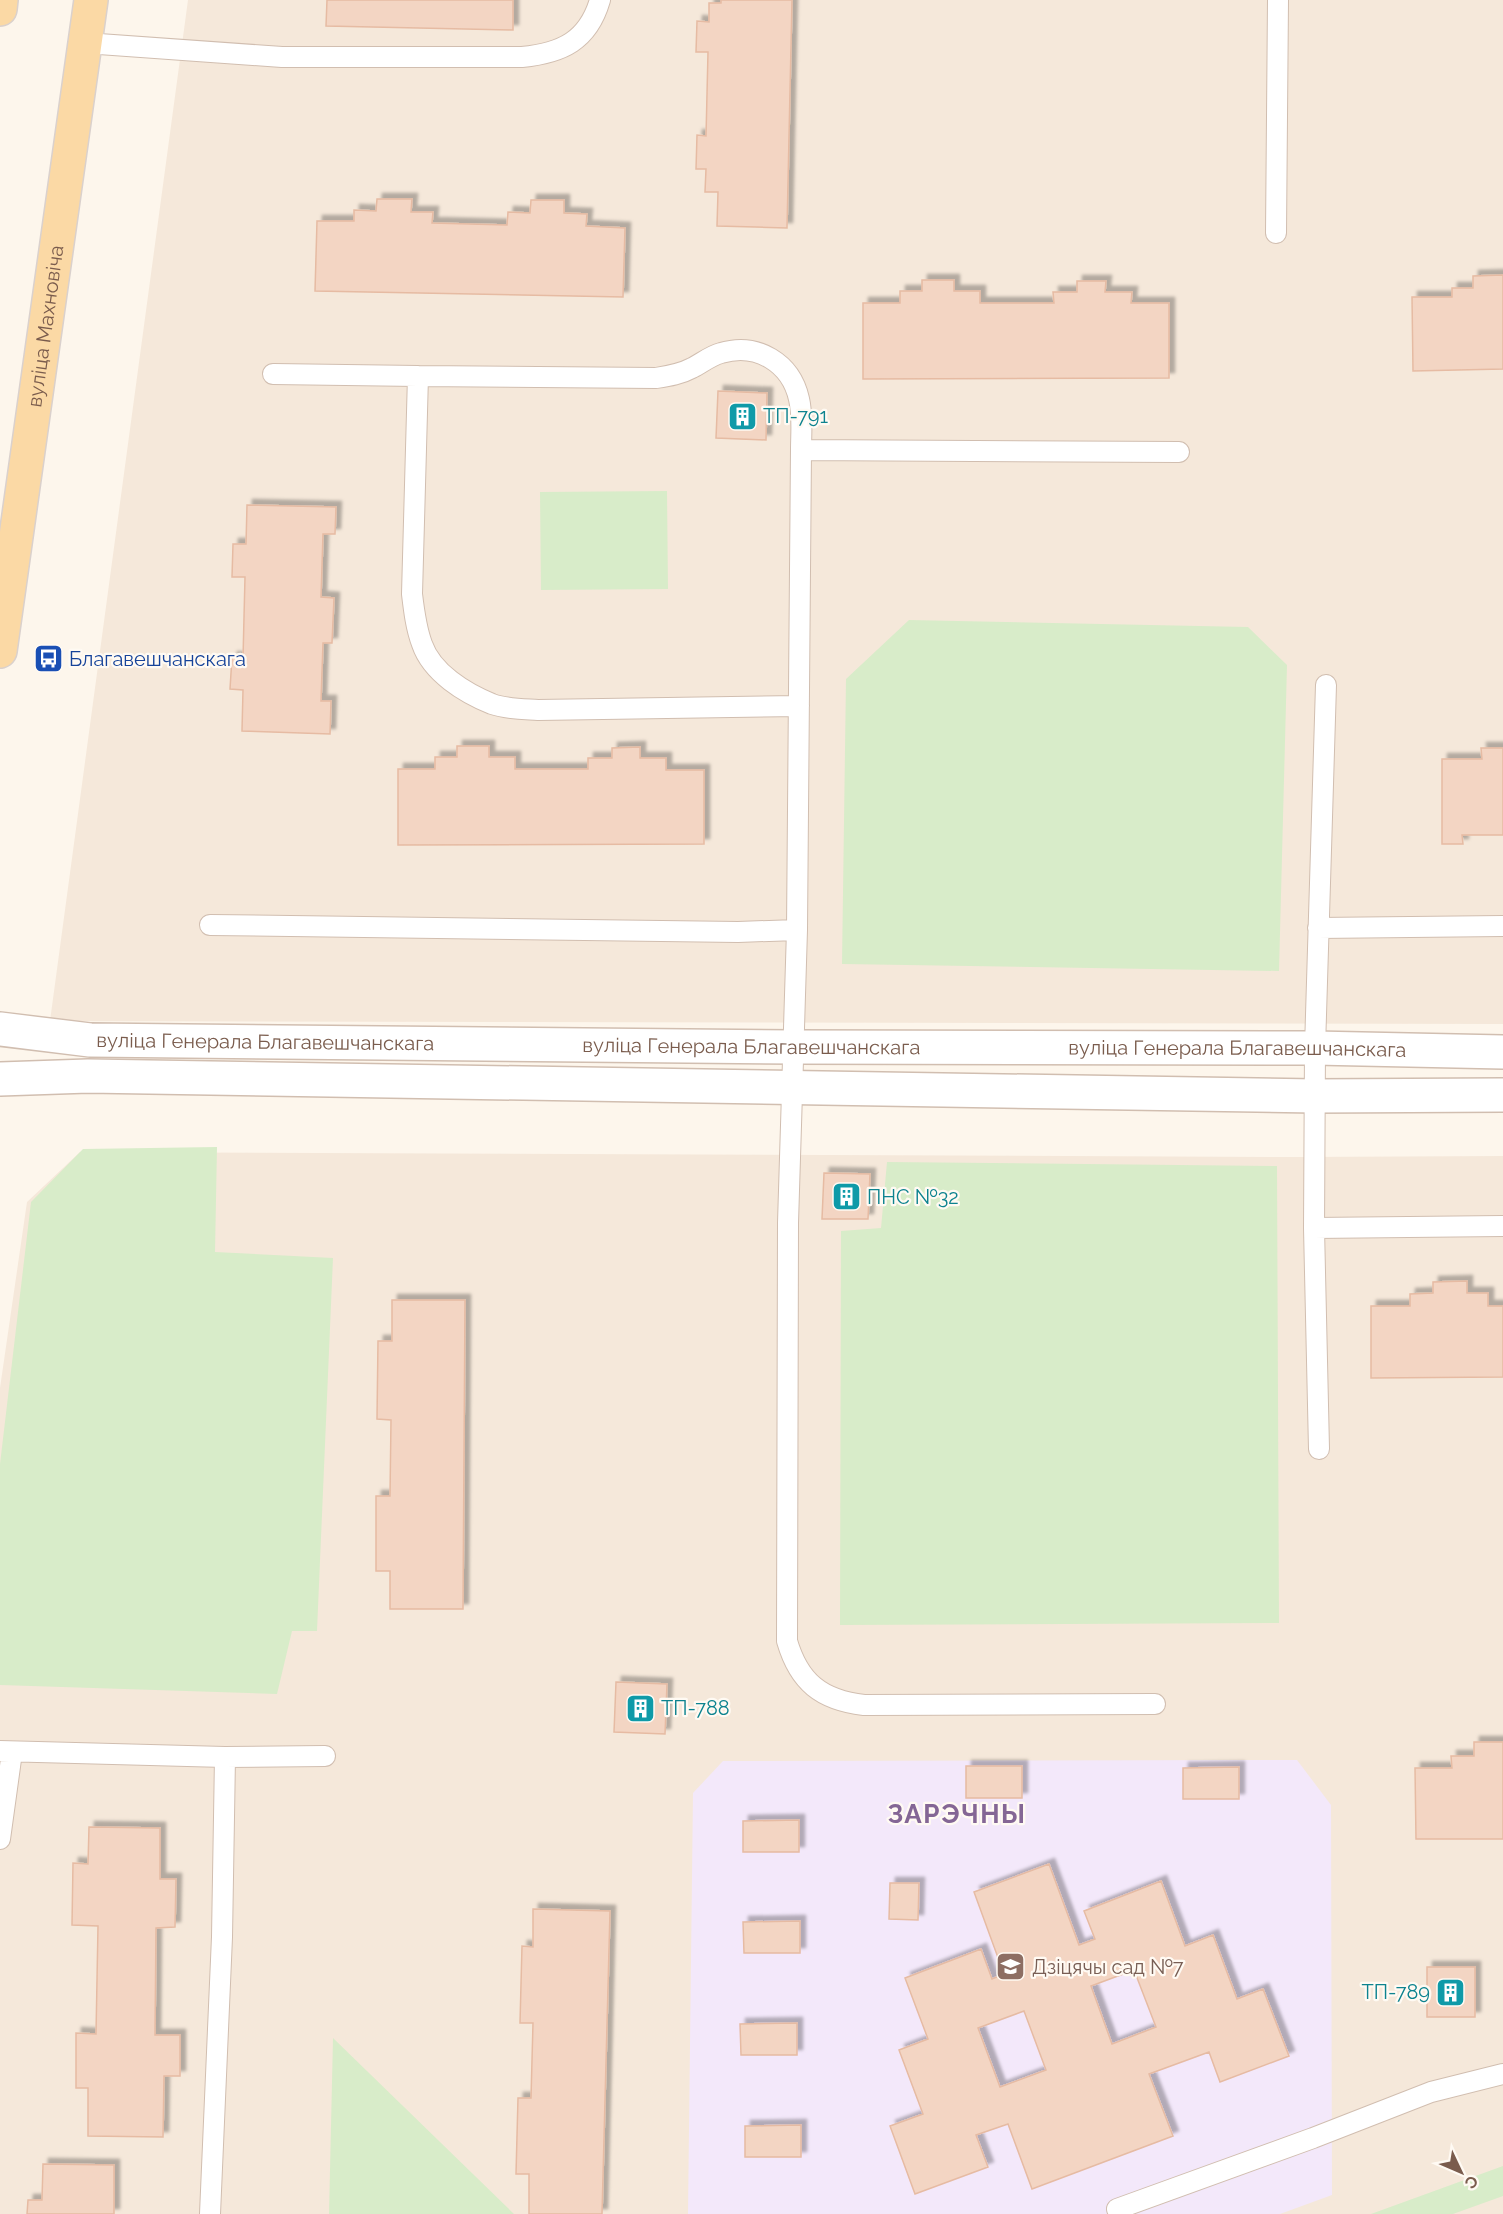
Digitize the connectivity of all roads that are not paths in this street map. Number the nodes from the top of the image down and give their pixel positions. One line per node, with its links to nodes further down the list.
1 (1, 0): 5 (main road)
2 (91, 0): 6 (main road, вуліца Махновіча)
3 (600, 0): 6 (lane)
4 (1278, 0): 7 (lane)
5 (0, 9)
6 (85, 44): 12 (main road, вуліца Махновіча)
7 (1276, 233)
8 (273, 374): 9 (lane)
9 (418, 376): 10 (lane); 14 (lane)
10 (801, 450): 11 (lane); 14 (lane)
11 (1179, 452)
12 (0, 651)
13 (1326, 686): 17 (lane)
14 (798, 706): 18 (lane)
15 (210, 925): 18 (lane)
16 (1503, 926): 17 (lane)
17 (1318, 928): 21 (lane)
18 (797, 930): 20 (lane)
19 (0, 1029): 20 (street, вуліца Генерала Благавешчанскага)
20 (795, 1047): 21 (street, вуліца Генерала Благавешчанскага); 24 (lane)
21 (1315, 1048): 22 (street, вуліца Генерала Благавешчанскага); 26 (lane)
22 (1503, 1052)
23 (0, 1079): 24 (street)
24 (793, 1088): 26 (street); 30 (lane)
25 (1503, 1095): 26 (street)
26 (1315, 1096): 28 (lane)
27 (1503, 1226): 28 (lane)
28 (1314, 1228): 29 (lane)
29 (1319, 1449)
30 (1155, 1704)
31 (6, 1751): 33 (lane); 34 (lane)
32 (325, 1756): 33 (lane)
33 (225, 1757): 37 (lane)
34 (0, 1839)
35 (1503, 2074): 36 (lane)
36 (1117, 2209)
37 (210, 2214)

